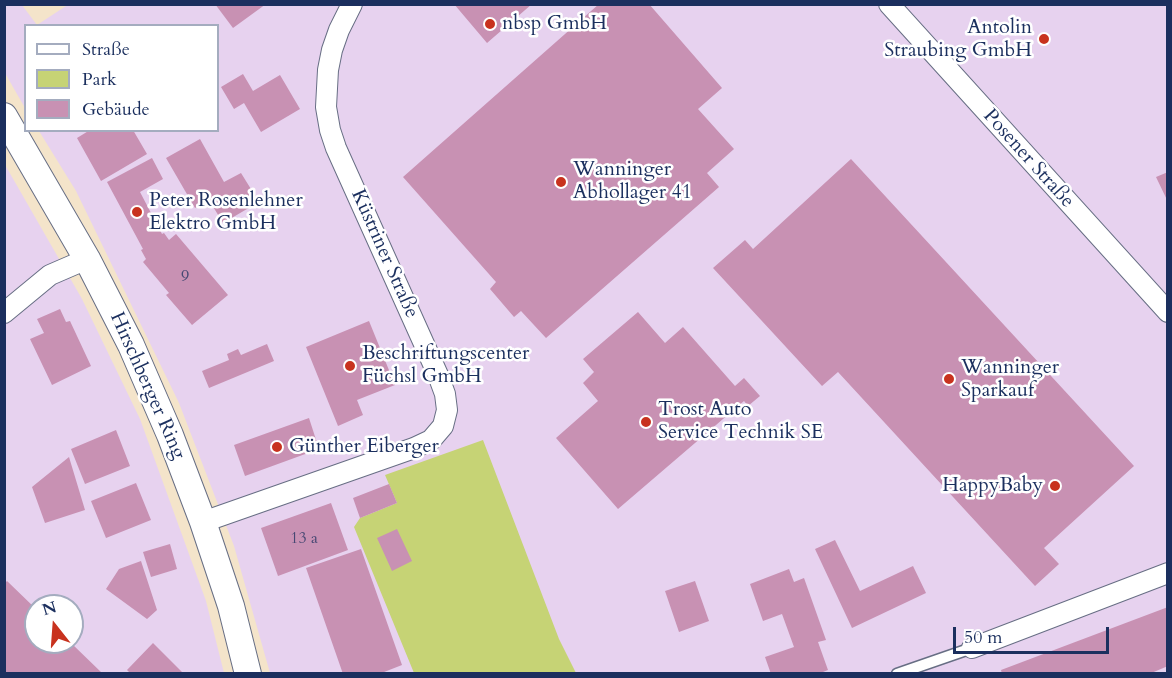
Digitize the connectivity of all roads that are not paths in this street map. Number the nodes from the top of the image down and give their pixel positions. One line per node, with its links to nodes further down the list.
1 (352, 4): 7 (street, Küstriner Straße)
2 (889, 4): 5 (street, Posener Straße)
3 (4, 116): 4 (street, Hirschberger Ring)
4 (87, 259): 6 (street); 7 (street, Hirschberger Ring)
5 (1167, 312)
6 (4, 313)
7 (203, 522): 10 (street, Hirschberger Ring)
8 (1167, 573): 9 (street)
9 (972, 648): 11 (lane)
10 (248, 674)
11 (897, 674)

